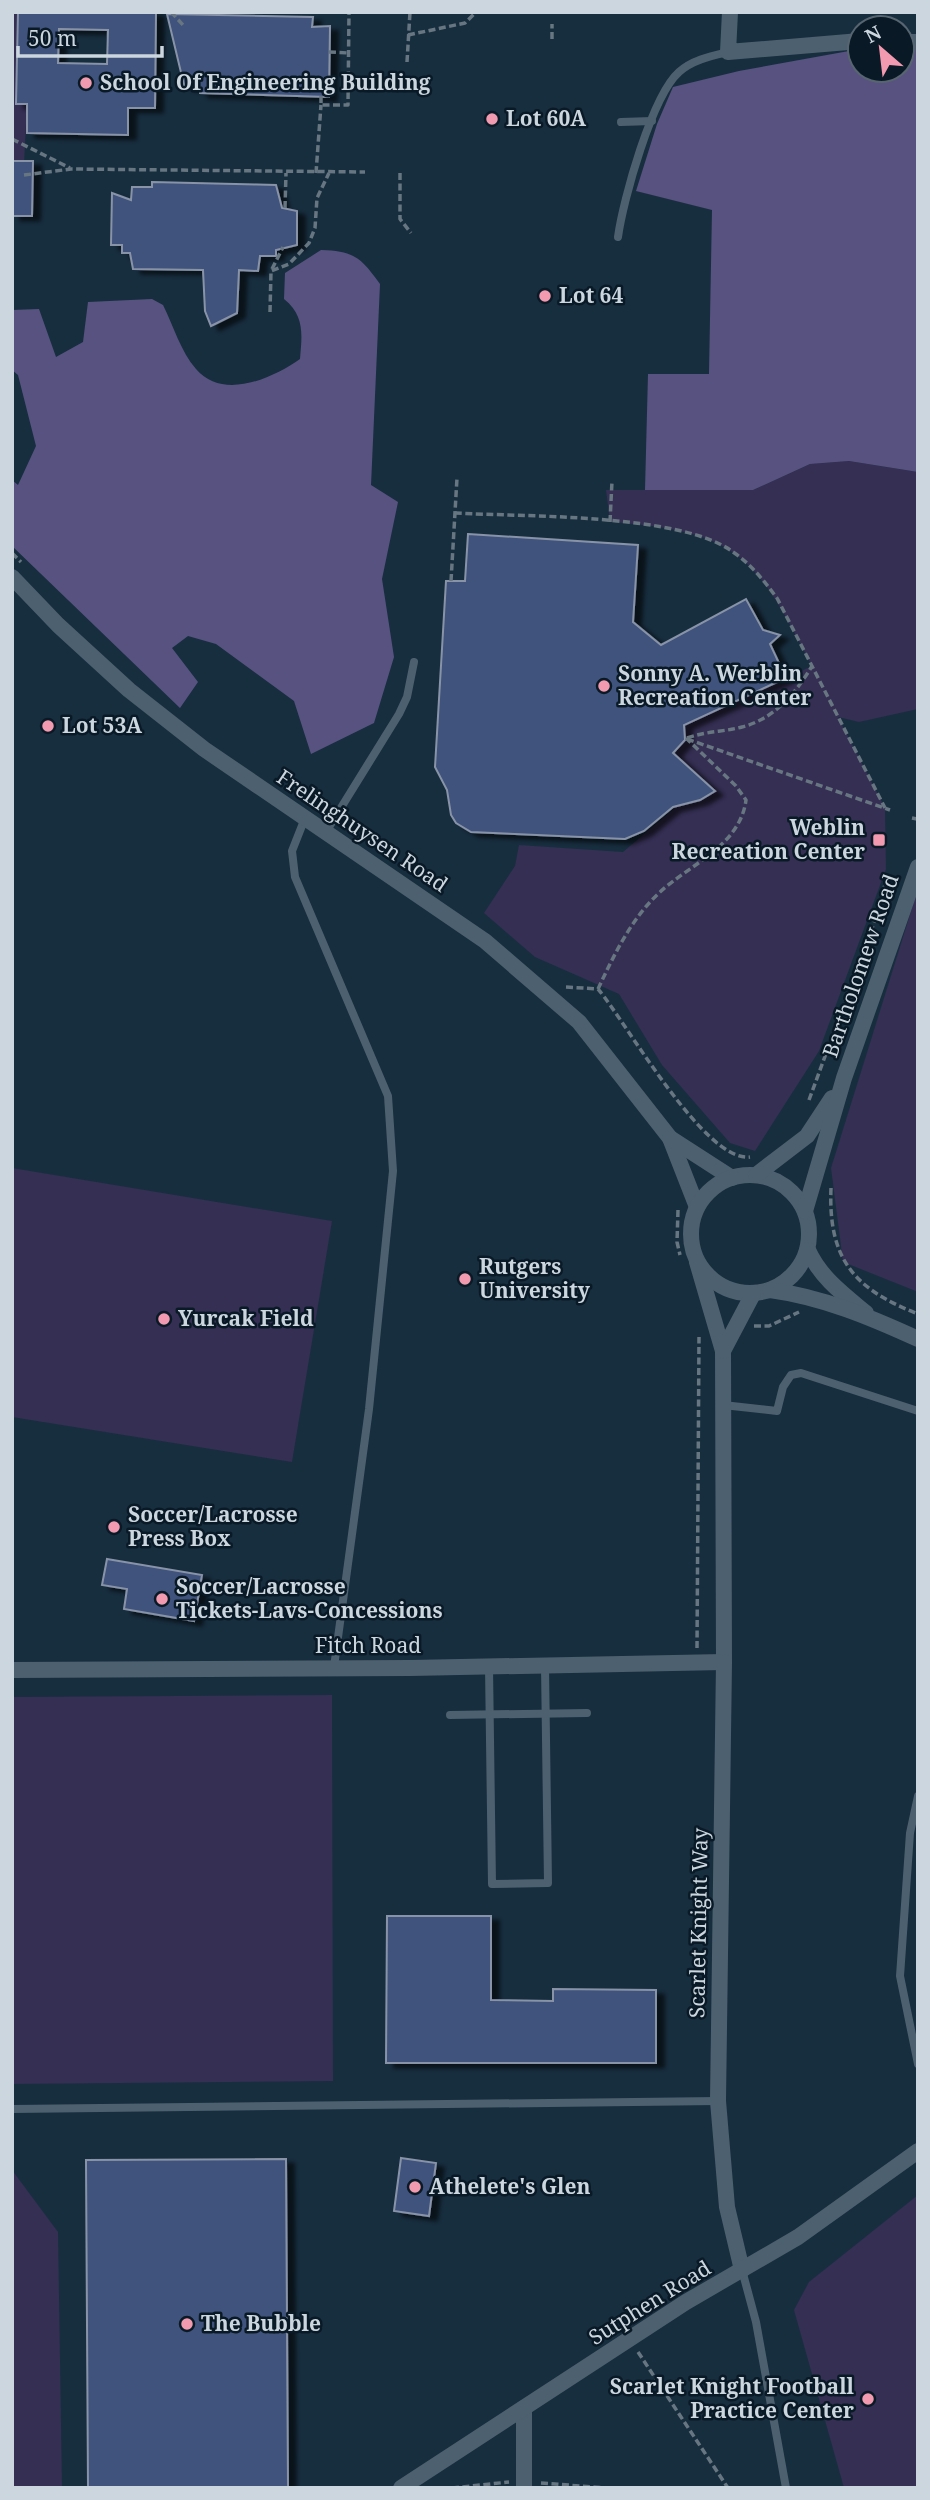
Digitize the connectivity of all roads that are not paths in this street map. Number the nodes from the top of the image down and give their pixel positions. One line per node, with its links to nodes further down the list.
1 (730, 12): 3 (street)
2 (846, 42): 3 (street)
3 (728, 52): 4 (lane)
4 (652, 121): 5 (lane); 6 (lane)
5 (621, 122)
6 (618, 237)
7 (17, 570): 9 (street, Frelinghuysen Road)
8 (414, 662): 10 (lane)
9 (305, 818): 10 (street, Frelinghuysen Road); 28 (lane)
10 (326, 832): 13 (street, Frelinghuysen Road)
11 (918, 867): 12 (street, Bartholomew Road)
12 (844, 1078): 14 (street, Bartholomew Road); 17 (street, Bartholomew Road)
13 (670, 1138): 15 (street, Frelinghuysen Road); 16 (street, Frelinghuysen Road)
14 (756, 1175): 15 (street); 17 (street)
15 (732, 1178): 16 (street)
16 (697, 1207): 19 (street)
17 (805, 1211): 18 (street)
18 (808, 1250): 20 (street); 21 (street)
19 (697, 1262): 20 (street); 23 (street)
20 (761, 1292): 21 (street); 23 (street)
21 (873, 1319): 22 (street)
22 (918, 1339)
23 (723, 1351): 24 (street, Scarlet Knight Way)
24 (723, 1405): 25 (lane); 26 (street, Scarlet Knight Way)
25 (918, 1411)
26 (724, 1662): 27 (street, Fitch Road); 37 (street, Scarlet Knight Way)
27 (545, 1665): 29 (street, Fitch Road); 33 (lane)
28 (334, 1667): 29 (street, Fitch Road); 30 (street, Fitch Road)
29 (489, 1667): 32 (lane)
30 (12, 1670)
31 (587, 1713): 33 (lane)
32 (490, 1714): 33 (lane); 33 (lane); 34 (lane)
33 (546, 1714)
34 (450, 1715)
35 (918, 1796): 36 (lane)
36 (918, 2064)
37 (718, 2101): 38 (lane); 40 (street, Scarlet Knight Way)
38 (12, 2109)
39 (918, 2151): 40 (street, Sutphen Road)
40 (742, 2270): 41 (street, Sutphen Road); 44 (lane, Scarlet Knight Way)
41 (524, 2408): 42 (street, Sutphen Road); 43 (street)
42 (401, 2488)
43 (524, 2488)
44 (786, 2488)

